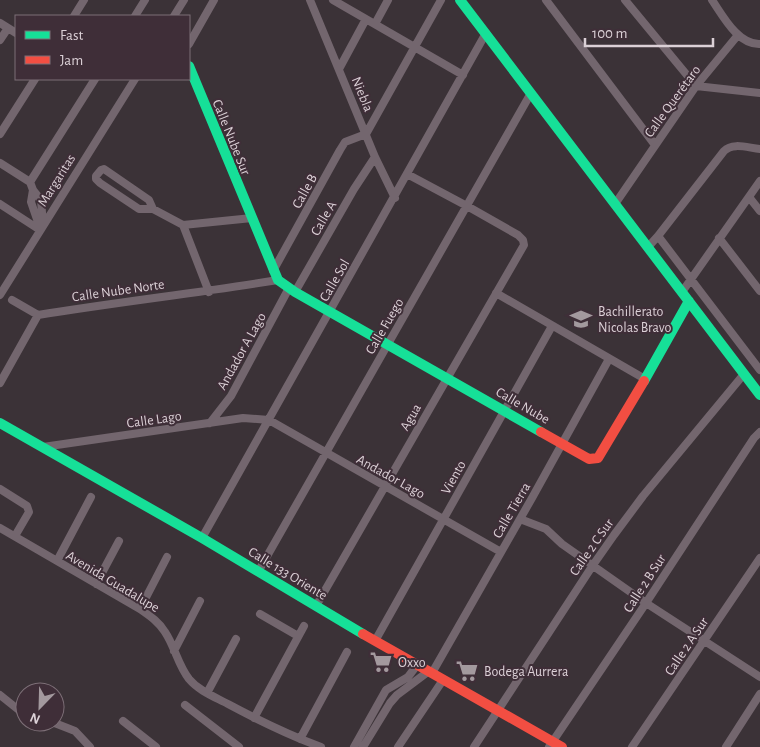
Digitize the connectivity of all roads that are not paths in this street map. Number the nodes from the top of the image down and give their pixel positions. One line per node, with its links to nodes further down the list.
1 (84, 0): 13 (street)
2 (145, 0): 14 (street)
3 (184, 0): 15 (street)
4 (214, 0): 24 (street)
5 (310, 0): 28 (street, Niebla)
6 (333, 0): 16 (street)
7 (388, 0): 18 (street)
8 (441, 0): 26 (street)
9 (460, 0): 21 (street)
10 (546, 0): 38 (street)
11 (625, 0): 33 (street)
12 (712, 0): 22 (street)
13 (75, 15)
14 (136, 15)
15 (175, 15)
16 (366, 19): 18 (street); 28 (street)
17 (0, 23): 19 (street)
18 (375, 24): 26 (street)
19 (8, 28): 20 (street); 23 (street)
20 (15, 32)
21 (486, 33): 29 (street, Calle Sol); 34 (street)
22 (738, 35): 25 (street); 33 (street, Calle Querétaro)
23 (0, 40)
24 (190, 42)
25 (760, 44)
26 (416, 48): 29 (street); 37 (street)
27 (190, 68): 52 (street, Calle Nube Sur)
28 (339, 69): 37 (street, Niebla)
29 (463, 75): 42 (street, Calle Sol)
30 (34, 80): 36 (street)
31 (93, 80): 44 (street)
32 (134, 80): 54 (street, Margaritas)
33 (696, 86): 35 (street); 38 (street, Calle Querétaro)
34 (531, 93): 48 (street); 49 (street, Calle Fuego)
35 (760, 93)
36 (0, 134)
37 (366, 134): 40 (street, Niebla); 58 (street, Calle B)
38 (655, 146): 48 (street, Calle Querétaro)
39 (760, 149): 55 (street)
40 (375, 157): 46 (street, Niebla); 60 (street, Calle A)
41 (0, 163): 44 (street)
42 (407, 174): 46 (street, Calle Sol); 49 (street)
43 (760, 181): 45 (street)
44 (30, 182): 54 (street)
45 (749, 197): 51 (street); 56 (street)
46 (395, 198): 68 (street, Calle Sol)
47 (0, 204): 54 (street)
48 (615, 204): 57 (street)
49 (468, 206): 64 (street, Agua); 71 (street, Calle Fuego)
50 (153, 209): 50 (street); 53 (street)
51 (760, 211)
52 (252, 218): 53 (street); 58 (street, Calle Nube Sur)
53 (183, 225): 62 (street)
54 (42, 228): 65 (street, Margaritas)
55 (658, 236): 57 (street); 59 (street)
56 (719, 238): 59 (street); 61 (street)
57 (648, 247): 63 (street)
58 (276, 276): 60 (street, Calle Nube); 62 (street, Calle Nube Norte)
59 (691, 279): 63 (street); 73 (street)
60 (292, 290): 68 (street, Calle Nube); 82 (street, Andador A Lago)
61 (760, 291)
62 (209, 292): 69 (street, Calle Nube Norte)
63 (682, 292): 67 (street)
64 (496, 294): 70 (street); 75 (street, Agua)
65 (0, 295)
66 (12, 300): 69 (street)
67 (689, 301): 74 (street); 76 (street, Calle Nube)
68 (330, 311): 71 (street, Calle Nube); 80 (street, Calle Sol)
69 (38, 315): 77 (street)
70 (552, 326): 72 (street); 79 (street, Viento)
71 (388, 344): 75 (street, Calle Nube); 86 (street, Calle Fuego)
72 (609, 359): 76 (street); 84 (street, Calle Tierra)
73 (760, 370)
74 (744, 374): 78 (street); 100 (street, Calle 2 C Sur)
75 (447, 378): 79 (street, Calle Nube); 87 (street, Agua)
76 (645, 379): 84 (street, Calle Nube)
77 (0, 383)
78 (760, 394)
79 (505, 411): 84 (street, Calle Nube); 90 (street, Viento)
80 (269, 420): 82 (street, Calle Lago); 86 (street, Andador Lago); 94 (street, Calle Sol)
81 (0, 423): 85 (street, Calle 133 Oriente)
82 (210, 423): 85 (street, Calle Lago)
83 (760, 432): 104 (street, Calle 2 B Sur)
84 (563, 444): 91 (street, Calle Tierra)
85 (43, 447): 94 (street, Calle 133 Oriente)
86 (326, 453): 87 (street, Andador Lago); 101 (street, Calle Fuego)
87 (385, 487): 90 (street, Andador Lago); 105 (street, Agua)
88 (0, 489): 93 (street)
89 (91, 497): 99 (street)
90 (443, 520): 96 (street, Andador Lago); 111 (street, Viento)
91 (520, 520): 96 (street, Calle Tierra); 100 (street)
92 (0, 528): 93 (street, Avenida Guadalupe)
93 (15, 536): 99 (street, Avenida Guadalupe)
94 (202, 538): 101 (street, Calle 133 Oriente)
95 (118, 541): 102 (street)
96 (501, 552): 116 (street, Calle Tierra)
97 (167, 557): 106 (street)
98 (760, 558): 112 (street, Calle 2 A Sur)
99 (57, 561): 102 (street, Avenida Guadalupe)
100 (592, 565): 104 (street); 126 (street, Calle 2 C Sur)
101 (258, 572): 105 (street, Calle 133 Oriente)
102 (96, 584): 106 (street, Avenida Guadalupe)
103 (200, 602): 113 (street)
104 (646, 603): 112 (street); 131 (street, Calle 2 B Sur)
105 (316, 606): 111 (street, Calle 133 Oriente)
106 (140, 609): 113 (street, Avenida Guadalupe)
107 (260, 614): 109 (street)
108 (304, 626): 109 (street)
109 (298, 636): 127 (street)
110 (236, 639): 120 (street)
111 (375, 641): 115 (street, Calle 133 Oriente)
112 (704, 641): 117 (street); 140 (street, Calle 2 A Sur)
113 (174, 651): 120 (street, Avenida Guadalupe)
114 (347, 652): 130 (street)
115 (417, 665): 116 (street, Calle 133 Oriente); 119 (street)
116 (430, 672): 118 (street, Calle 133 Oriente); 121 (street)
117 (760, 677)
118 (443, 680): 126 (street, Calle 133 Oriente); 138 (street)
119 (391, 687): 121 (street); 136 (street)
120 (207, 693): 127 (street, Avenida Guadalupe)
121 (397, 694): 137 (street)
122 (760, 694): 141 (street)
123 (0, 695): 125 (street)
124 (185, 705): 134 (street)
125 (15, 707)
126 (498, 710): 131 (street, Calle 133 Oriente); 139 (street, Calle 2 C Sur)
127 (254, 718): 130 (street, Avenida Guadalupe)
128 (123, 722): 133 (street)
129 (65, 727): 132 (street)
130 (300, 739): 135 (street, Avenida Guadalupe)
131 (555, 745)
132 (90, 747)
133 (156, 747)
134 (239, 747)
135 (321, 747)
136 (354, 747)
137 (363, 747)
138 (398, 747)
139 (474, 747)
140 (632, 747)
141 (726, 747)

